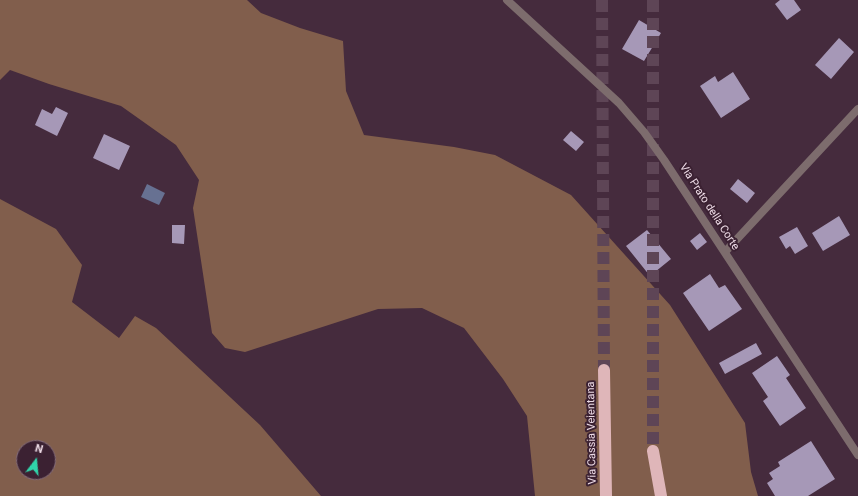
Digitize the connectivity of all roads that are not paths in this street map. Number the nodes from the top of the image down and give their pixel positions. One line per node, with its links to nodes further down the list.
1 (507, 0): 3 (street, Via Prato della Corte)
2 (858, 109): 3 (street)
3 (725, 252): 6 (street, Via Prato della Corte)
4 (604, 370): 7 (highway, Via Cassia Veientana)
5 (653, 451): 8 (highway)
6 (858, 455)
7 (606, 496)
8 (661, 496)

